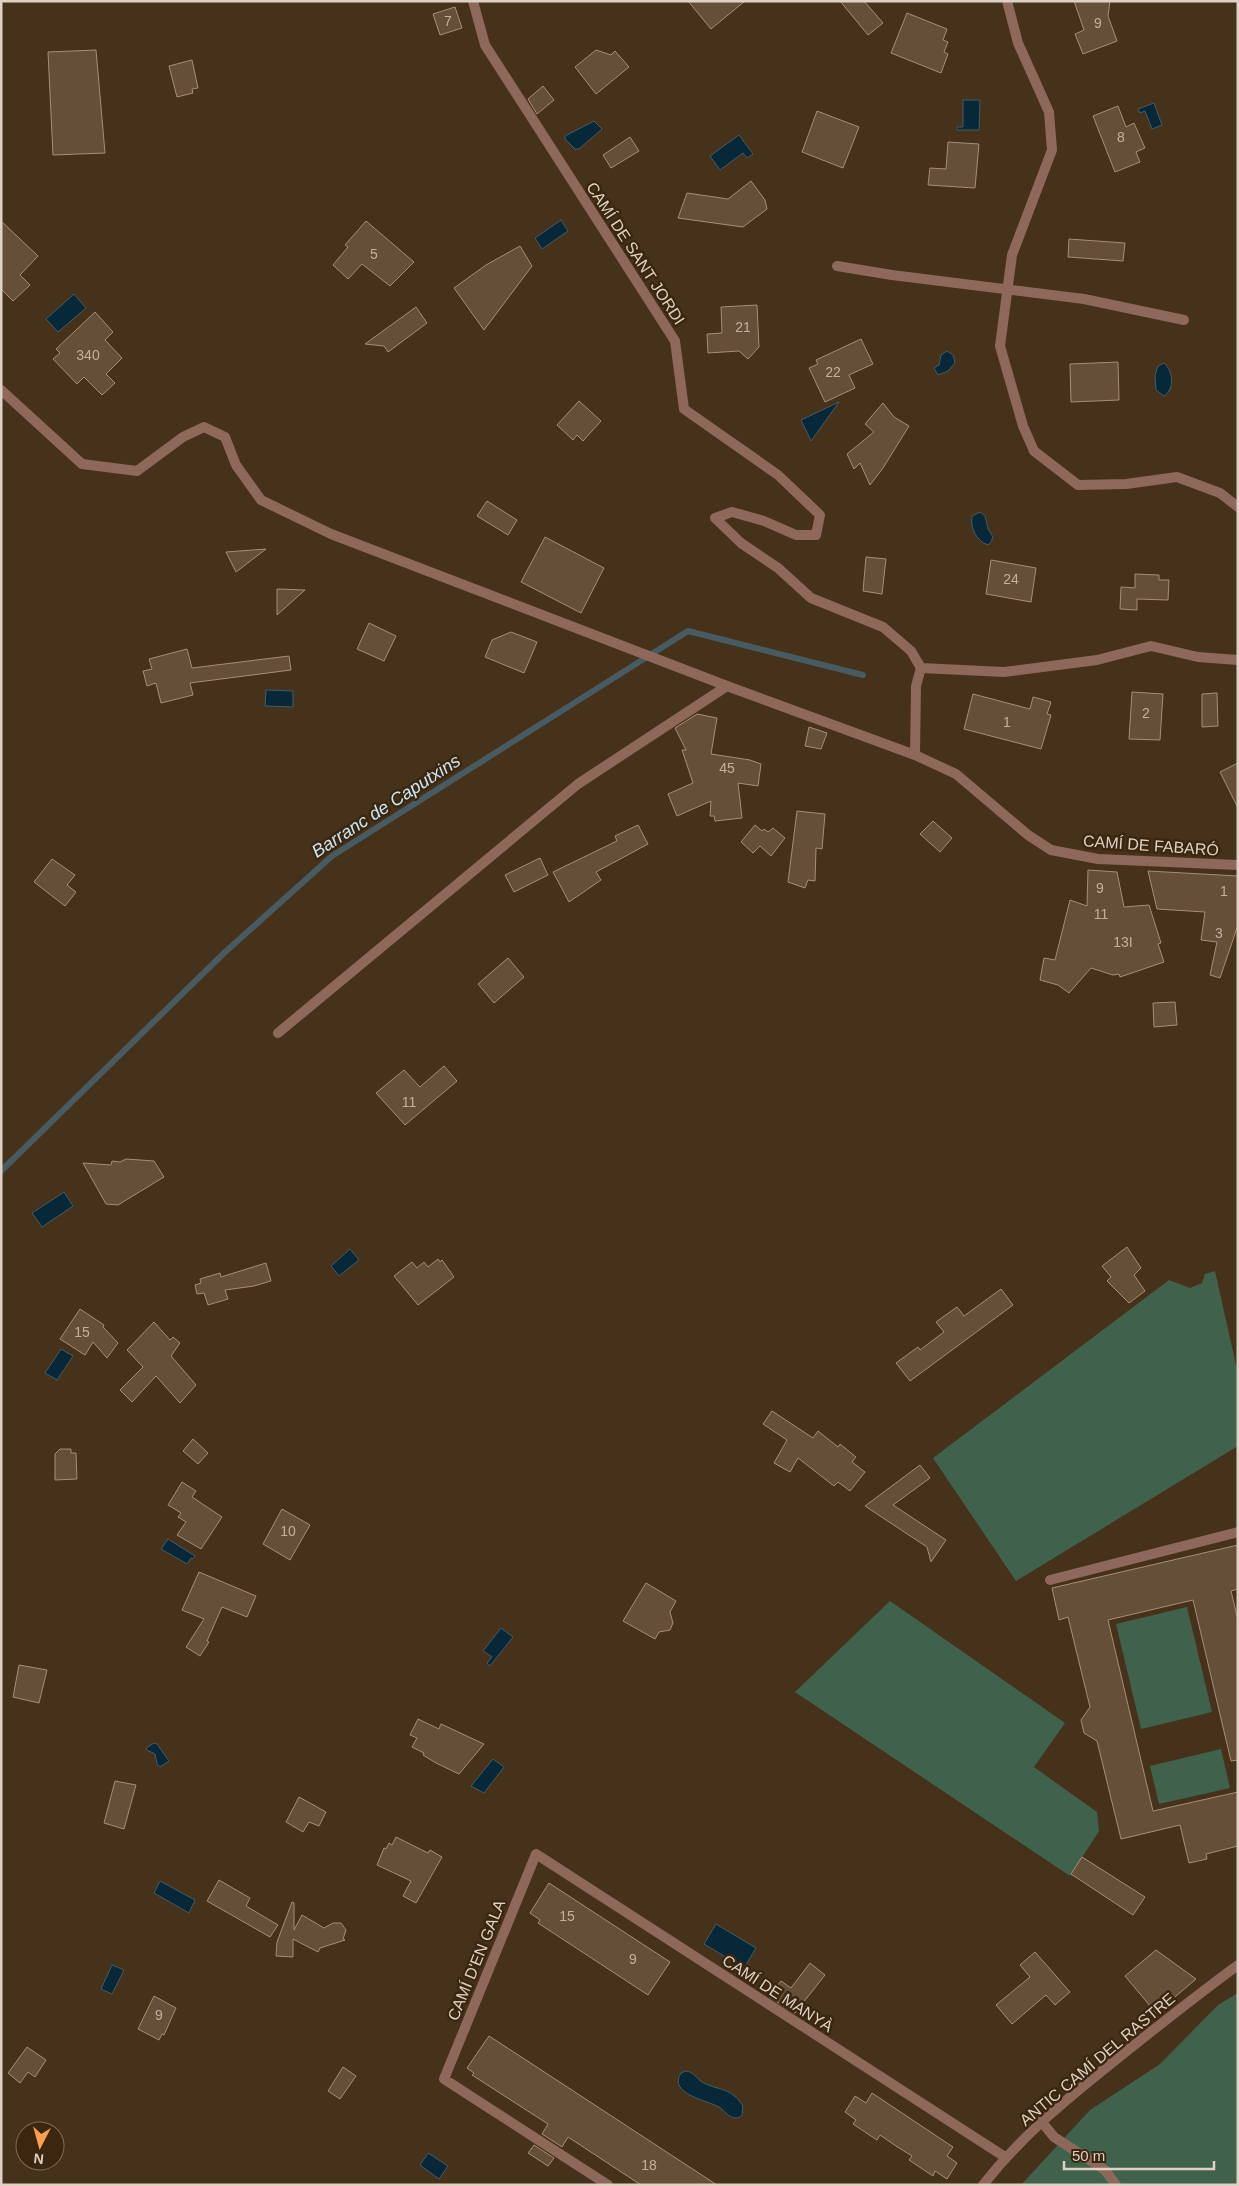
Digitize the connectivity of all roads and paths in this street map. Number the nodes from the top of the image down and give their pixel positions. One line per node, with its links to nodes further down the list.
1 (473, 1): 9 (street, CAMÍ DE SANT JORDI)
2 (1007, 1): 4 (street)
3 (837, 266): 4 (street)
4 (1008, 289): 5 (street); 7 (street)
5 (1184, 320)
6 (1, 390): 10 (street, CAMÍ DE FABARÓ)
7 (1238, 507)
8 (1238, 660): 9 (street)
9 (921, 668): 11 (street)
10 (728, 686): 11 (street, CAMÍ DE FABARÓ); 13 (street)
11 (915, 754): 12 (street, CAMÍ DE FABARÓ)
12 (1238, 865)
13 (278, 1033)
14 (1238, 1532): 15 (street)
15 (1050, 1580)
16 (536, 1854): 19 (street, CAMÍ DE MANYÀ); 20 (street, CAMÍ D'EN GALA)
17 (1238, 1965): 18 (street, ANTIC CAMÍ DEL RASTRE)
18 (1041, 2121): 19 (street, ANTIC CAMÍ DEL RASTRE); 22 (street)
19 (1005, 2157): 21 (street, ANTIC CAMÍ DEL RASTRE)
20 (608, 2185)
21 (983, 2185)
22 (1116, 2185)

